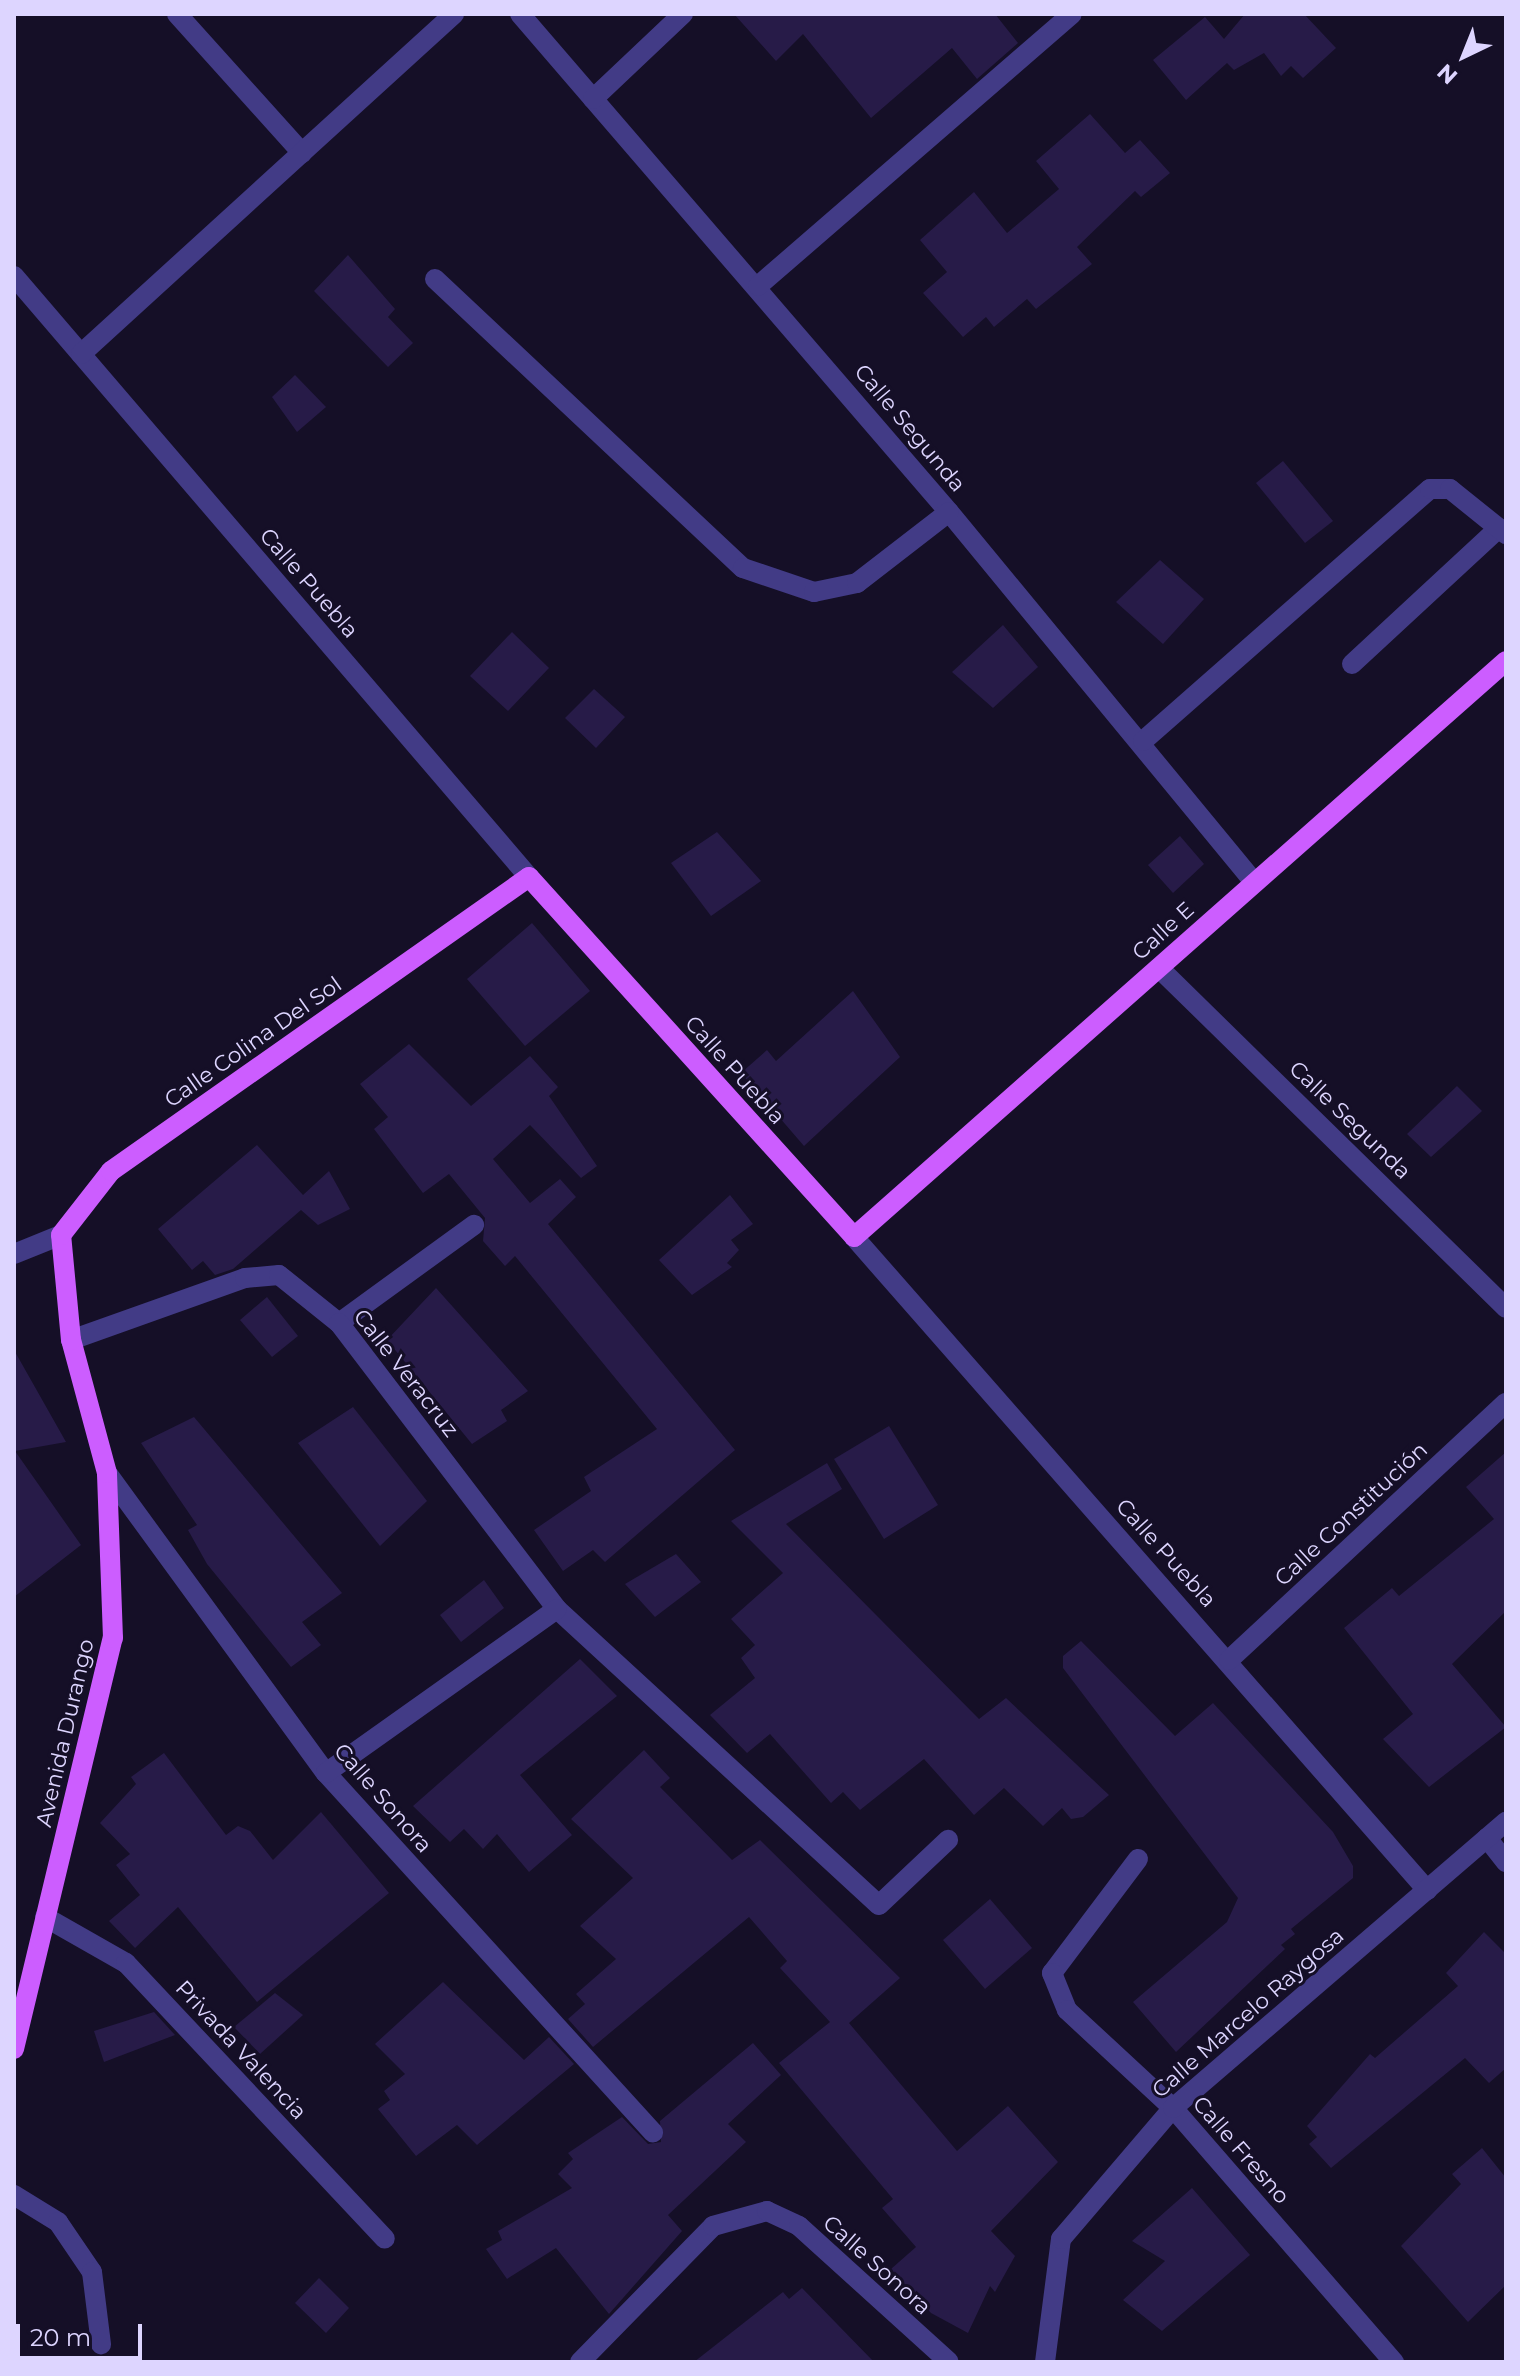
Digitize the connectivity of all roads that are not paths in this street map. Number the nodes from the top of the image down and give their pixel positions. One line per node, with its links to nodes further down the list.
1 (177, 14): 7 (street)
2 (454, 14): 7 (street)
3 (520, 14): 6 (street, Calle Segunda)
4 (683, 14): 6 (street)
5 (1072, 14): 10 (street)
6 (593, 99): 10 (street, Calle Segunda)
7 (302, 153): 11 (street)
8 (14, 276): 11 (street, Calle Puebla)
9 (435, 279): 12 (street)
10 (758, 286): 12 (street, Calle Segunda)
11 (81, 354): 17 (street, Calle Puebla)
12 (949, 512): 16 (street, Calle Segunda)
13 (1503, 531): 15 (street); 16 (street)
14 (1506, 661): 18 (main road, Calle E)
15 (1352, 664)
16 (1143, 741): 18 (street, Calle Segunda)
17 (529, 877): 21 (main road, Calle Colina Del Sol); 22 (main road, Calle Puebla)
18 (1253, 881): 19 (main road, Calle E)
19 (1159, 968): 22 (main road, Calle E); 24 (street, Calle Segunda)
20 (474, 1225): 25 (street)
21 (61, 1235): 23 (street, Calle Colina Del Sol); 26 (main road, Avenida Durango)
22 (854, 1237): 30 (street, Calle Puebla)
23 (14, 1254)
24 (1506, 1308)
25 (339, 1323): 26 (street, Calle Veracruz); 29 (street, Calle Veracruz)
26 (71, 1340): 28 (main road, Avenida Durango)
27 (1506, 1403): 30 (street, Calle Constitución)
28 (107, 1473): 31 (street, Calle Sonora); 38 (main road, Avenida Durango)
29 (557, 1609): 31 (street); 34 (street, Calle Veracruz)
30 (1229, 1660): 37 (street, Calle Puebla)
31 (326, 1773): 41 (street, Calle Sonora)
32 (1506, 1822): 33 (street, Calle Marcelo Raygosa)
33 (1487, 1838): 36 (street); 37 (street, Calle Marcelo Raygosa)
34 (948, 1840)
35 (1138, 1859): 40 (street, Calle Fresno)
36 (1506, 1862)
37 (1427, 1890): 40 (street, Calle Marcelo Raygosa)
38 (45, 1917): 39 (main road, Avenida Durango); 43 (street, Privada Valencia)
39 (14, 2049)
40 (1173, 2108): 47 (street, Calle Marcelo Raygosa); 48 (street, Calle Fresno)
41 (653, 2132)
42 (14, 2195): 44 (street)
43 (385, 2239)
44 (101, 2344)
45 (580, 2362): 46 (street, Calle Sonora)
46 (949, 2362)
47 (1045, 2362)
48 (1394, 2362)

